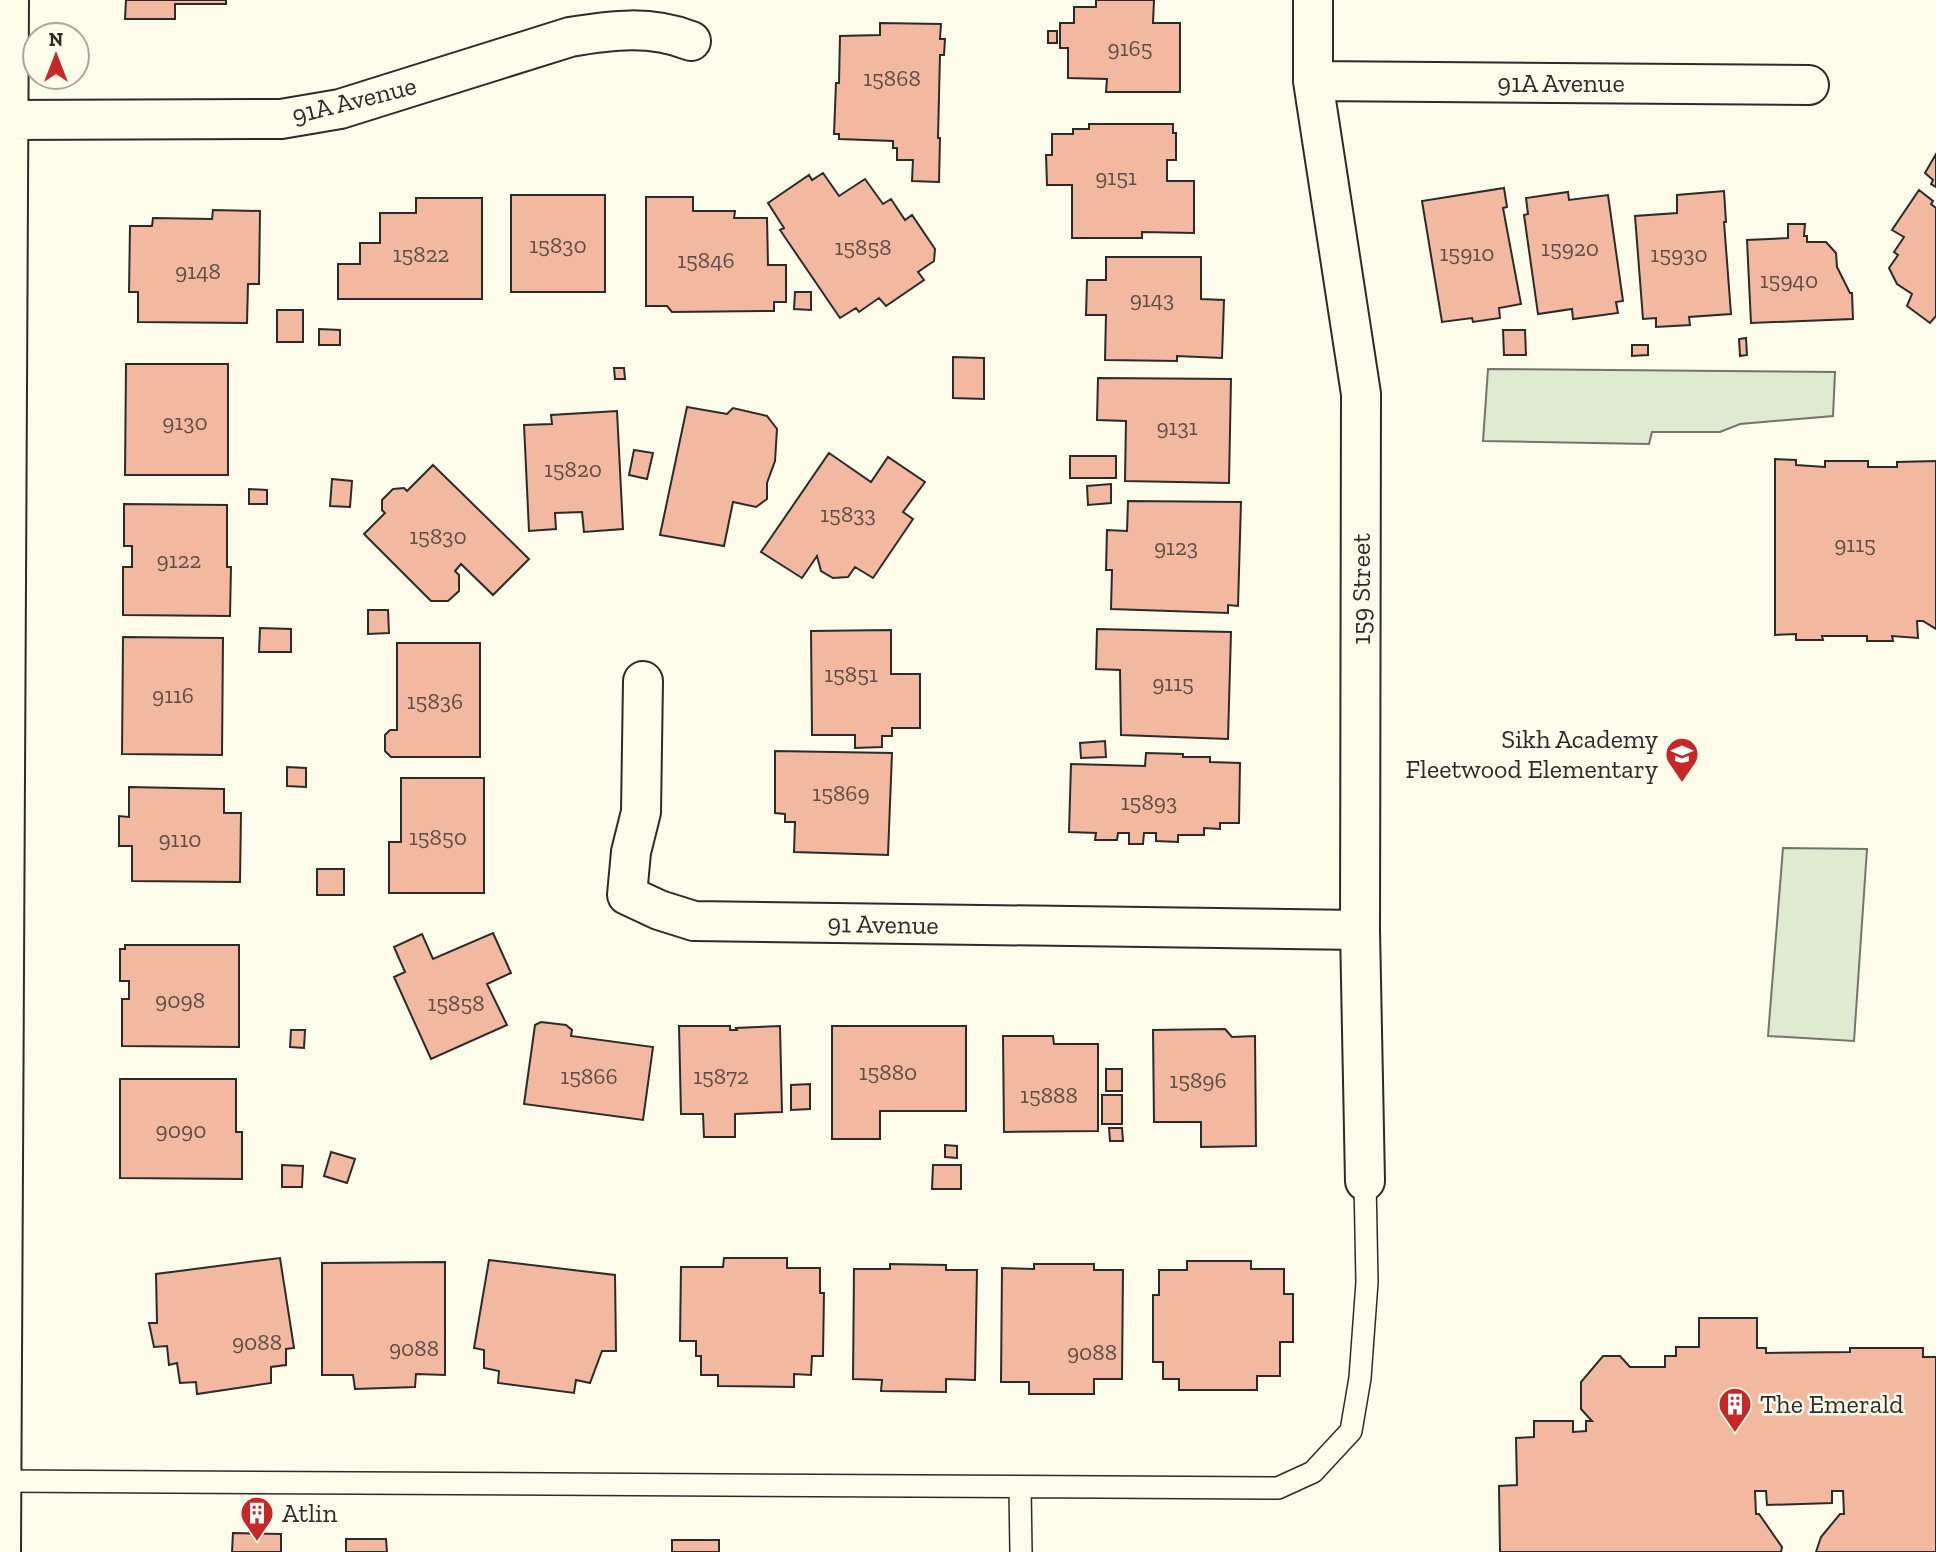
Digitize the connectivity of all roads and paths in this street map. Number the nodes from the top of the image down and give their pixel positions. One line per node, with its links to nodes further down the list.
1 (9, 0): 6 (street)
2 (1314, 0): 4 (street, 159 Street)
3 (691, 41): 6 (street, 91A Avenue)
4 (1314, 81): 5 (street, 91A Avenue); 8 (street, 159 Street)
5 (1810, 85)
6 (6, 128): 10 (street)
7 (643, 681): 8 (street, 91 Avenue)
8 (1360, 930): 9 (street, 159 Street)
9 (1365, 1181): 11 (lane)
10 (1, 1481): 11 (lane); 12 (street)
11 (1020, 1488): 13 (lane)
12 (1, 1552)
13 (1021, 1552)

